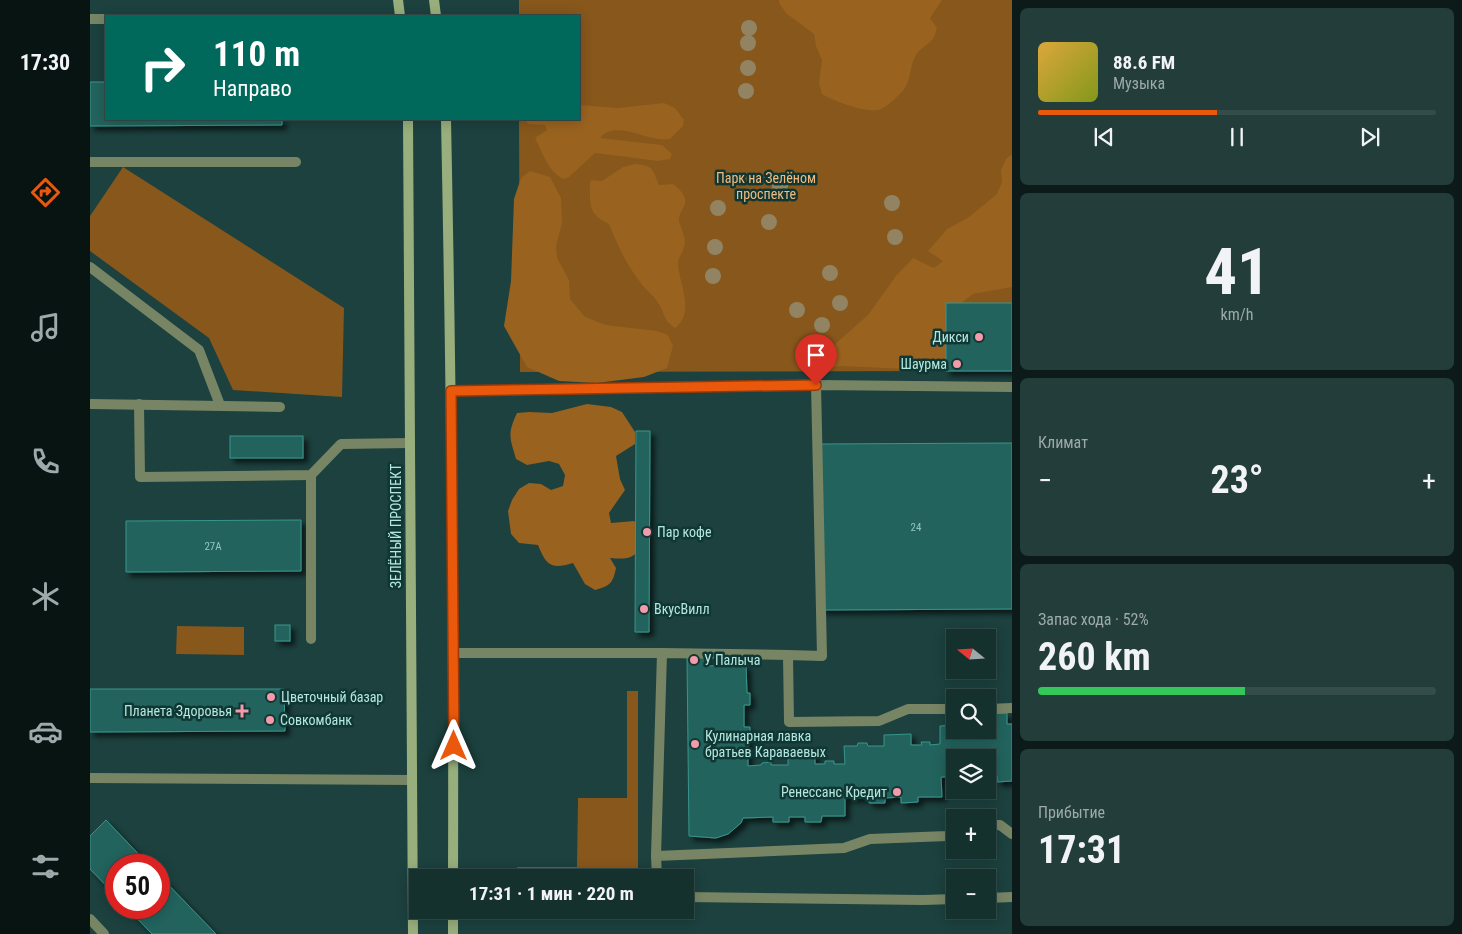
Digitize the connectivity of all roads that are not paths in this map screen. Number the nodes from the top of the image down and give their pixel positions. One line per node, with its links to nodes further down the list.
1 (398, 0): 3 (main road)
2 (434, 0): 4 (main road)
3 (400, 15)
4 (436, 15)
5 (90, 19): 6 (street)
6 (105, 19)
7 (408, 120): 19 (main road, ЗЕЛЁНЫЙ ПРОСПЕКТ)
8 (446, 120): 14 (main road)
9 (90, 162): 10 (street)
10 (296, 162)
11 (90, 267): 17 (street)
12 (816, 385): 13 (street); 14 (street); 24 (street)
13 (1012, 387)
14 (451, 391): 22 (main road)
15 (90, 404): 16 (street)
16 (139, 404): 17 (street); 20 (street)
17 (220, 406): 18 (street)
18 (280, 407)
19 (410, 443): 20 (street); 29 (main road, ЗЕЛЁНЫЙ ПРОСПЕКТ)
20 (311, 475): 21 (street)
21 (311, 639)
22 (454, 653): 23 (street); 34 (main road)
23 (662, 653): 24 (street); 33 (street)
24 (788, 655): 26 (street)
25 (1012, 708): 27 (street)
26 (946, 709)
27 (996, 709)
28 (90, 778): 29 (street)
29 (412, 780): 43 (main road, ЗЕЛЁНЫЙ ПРОСПЕКТ)
30 (996, 825): 31 (street)
31 (1012, 834)
32 (946, 836): 33 (street)
33 (656, 856): 35 (street)
34 (453, 869)
35 (657, 869)
36 (694, 897): 39 (street)
37 (1012, 897): 38 (street)
38 (996, 898)
39 (946, 899)
40 (90, 919): 42 (street)
41 (453, 919): 44 (main road)
42 (104, 934)
43 (413, 934)
44 (453, 934)

